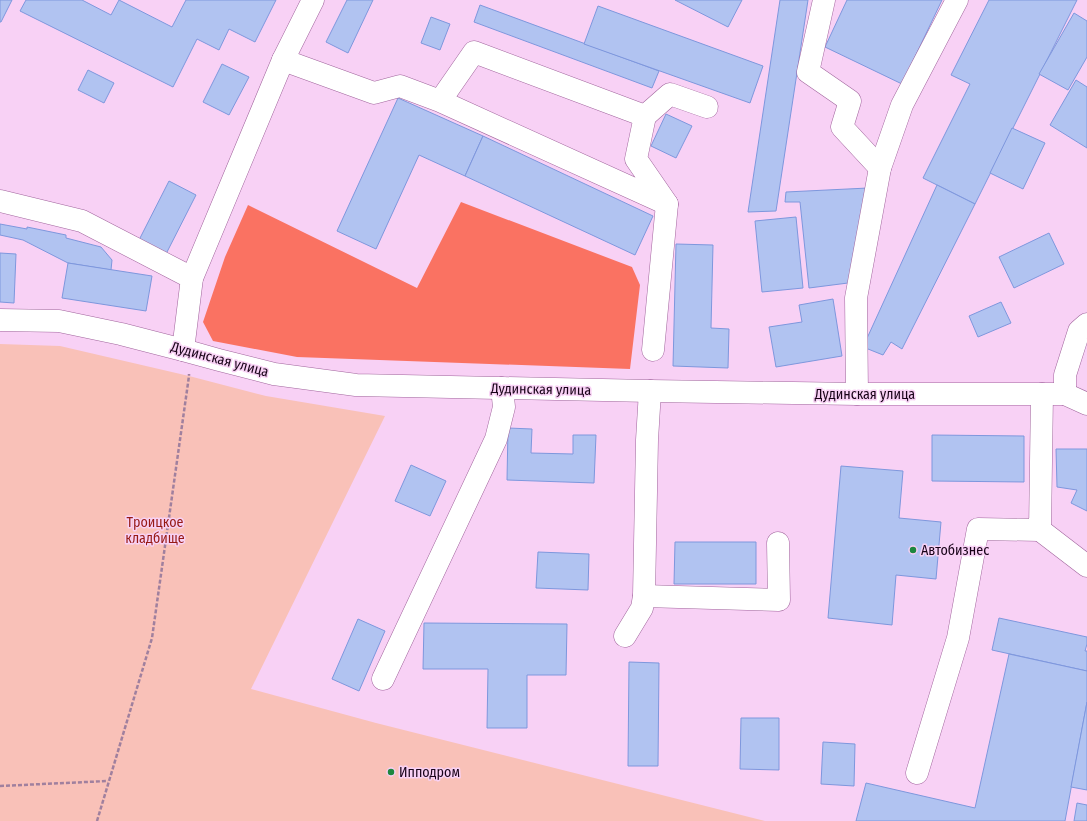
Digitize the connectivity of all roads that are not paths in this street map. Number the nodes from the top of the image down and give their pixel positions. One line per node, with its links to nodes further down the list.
1 (314, 0): 4 (street)
2 (824, 0): 8 (street)
3 (957, 0): 8 (street)
4 (283, 60): 5 (street); 11 (street)
5 (440, 101): 7 (street); 10 (street)
6 (707, 107): 7 (street)
7 (645, 116): 10 (street)
8 (880, 168): 18 (street)
9 (0, 201): 11 (street)
10 (667, 204): 15 (street)
11 (192, 278): 14 (street)
12 (0, 320): 14 (street, Дудинская улица)
13 (1087, 324): 20 (street)
14 (183, 350): 16 (street, Дудинская улица)
15 (653, 350)
16 (502, 388): 17 (street, Дудинская улица); 27 (street)
17 (650, 391): 18 (street, Дудинская улица); 25 (street)
18 (856, 394): 19 (street, Дудинская улица)
19 (1042, 394): 20 (street, Дудинская улица); 22 (street)
20 (1065, 394): 21 (street, Дудинская улица)
21 (1087, 404)
22 (1040, 530): 24 (street); 28 (street)
23 (778, 543): 25 (street)
24 (1087, 566)
25 (644, 596): 26 (street)
26 (625, 636)
27 (383, 679)
28 (917, 773)

